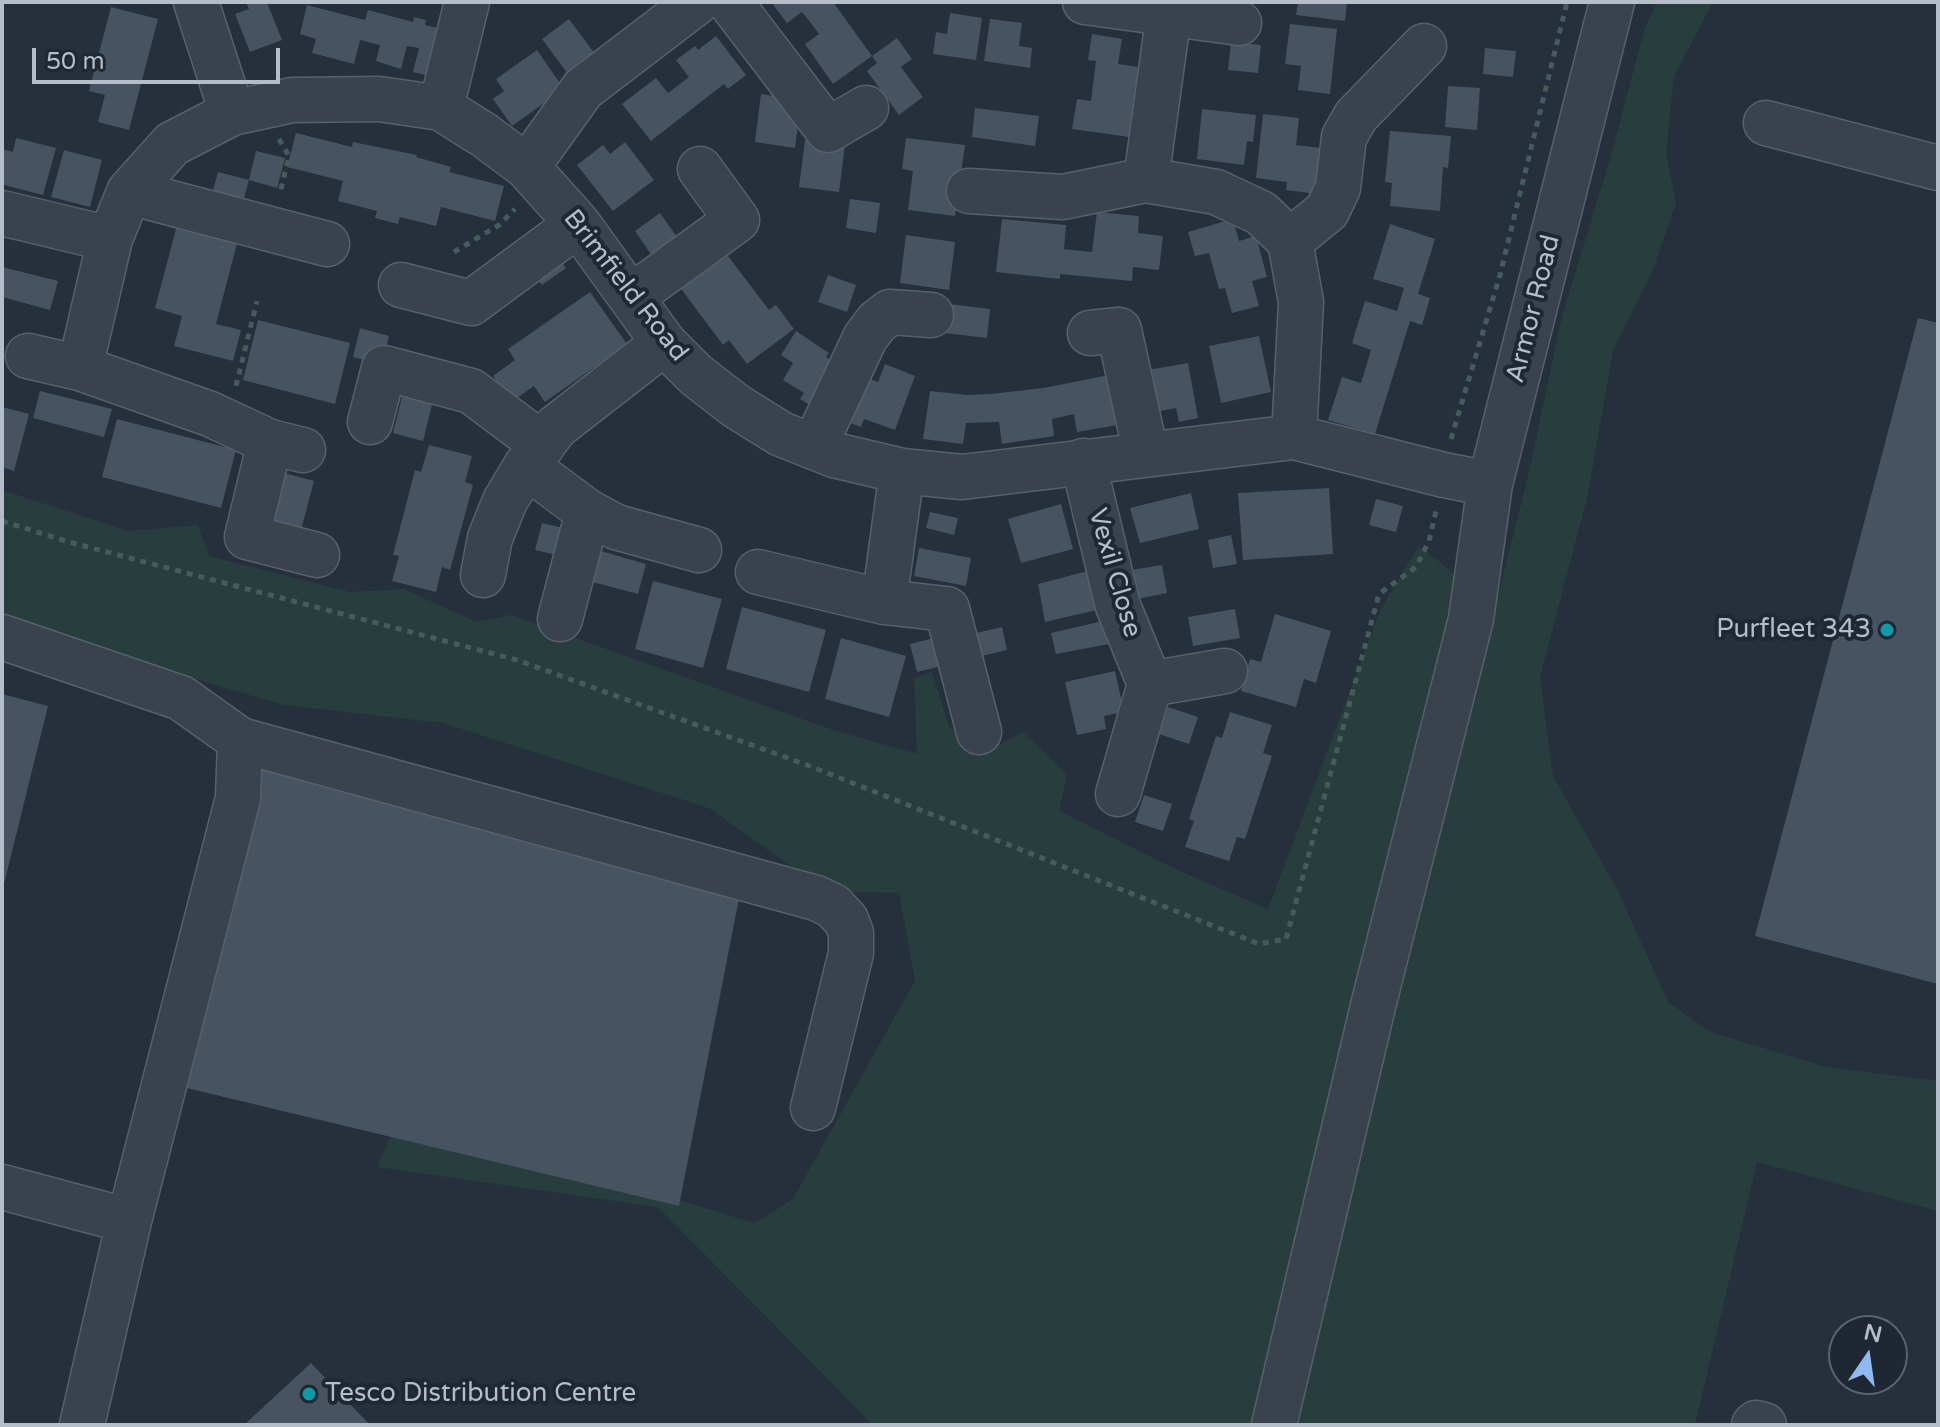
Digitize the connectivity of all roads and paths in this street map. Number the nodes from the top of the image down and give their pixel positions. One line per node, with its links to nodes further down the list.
1 (196, 2): 13 (street)
2 (467, 2): 11 (street)
3 (697, 2): 17 (street)
4 (730, 2): 12 (street)
5 (1085, 2): 8 (street)
6 (1567, 2): 40 (path)
7 (1612, 2): 45 (street, Armor Road)
8 (1169, 13): 9 (street); 18 (street)
9 (1239, 23)
10 (1424, 46): 25 (street)
11 (441, 108): 13 (street, Brimfield Road); 17 (street, Brimfield Road)
12 (866, 108)
13 (246, 110): 20 (street, Brimfield Road); 21 (path)
14 (1766, 123): 15 (street)
15 (1938, 168)
16 (700, 169): 29 (street)
17 (534, 175): 23 (street, Brimfield Road); 27 (path)
18 (1146, 180): 19 (street); 25 (street)
19 (969, 191)
20 (129, 192): 24 (street, Brimfield Road); 26 (street)
21 (276, 207)
22 (2, 213): 24 (street)
23 (578, 224): 28 (street); 29 (street, Brimfield Road)
24 (110, 239): 35 (street, Brimfield Road)
25 (1290, 241): 38 (street)
26 (327, 244)
27 (454, 252)
28 (401, 285)
29 (631, 297): 33 (street, Brimfield Road)
30 (257, 301): 36 (path)
31 (931, 315): 39 (street)
32 (1090, 333): 41 (street)
33 (664, 343): 39 (street, Brimfield Road); 42 (street)
34 (28, 356): 35 (street)
35 (80, 368): 36 (street)
36 (227, 422): 50 (street)
37 (370, 422): 42 (street)
38 (1294, 437): 41 (street, Brimfield Road); 45 (street, Brimfield Road)
39 (814, 447): 44 (street, Brimfield Road)
40 (1449, 447)
41 (1146, 454): 43 (street, Brimfield Road)
42 (534, 456): 47 (street); 52 (street)
43 (1083, 461): 44 (street, Brimfield Road); 57 (street, Vexil Close)
44 (902, 471): 53 (street)
45 (1490, 484): 65 (street, Armor Road)
46 (1438, 503): 48 (path)
47 (588, 512): 49 (street); 54 (street)
48 (2, 521)
49 (699, 550)
50 (317, 555)
51 (758, 572): 53 (street)
52 (483, 575)
53 (884, 602): 58 (street)
54 (560, 619)
55 (2, 637): 59 (street)
56 (1225, 671): 57 (street)
57 (1150, 684): 60 (street)
58 (979, 732)
59 (240, 740): 61 (street); 63 (street)
60 (1118, 794)
61 (813, 1108)
62 (2, 1187): 63 (street)
63 (129, 1221): 64 (street)
64 (82, 1425)
65 (1274, 1425)
66 (1754, 1425): 67 (street)
67 (1764, 1425)

